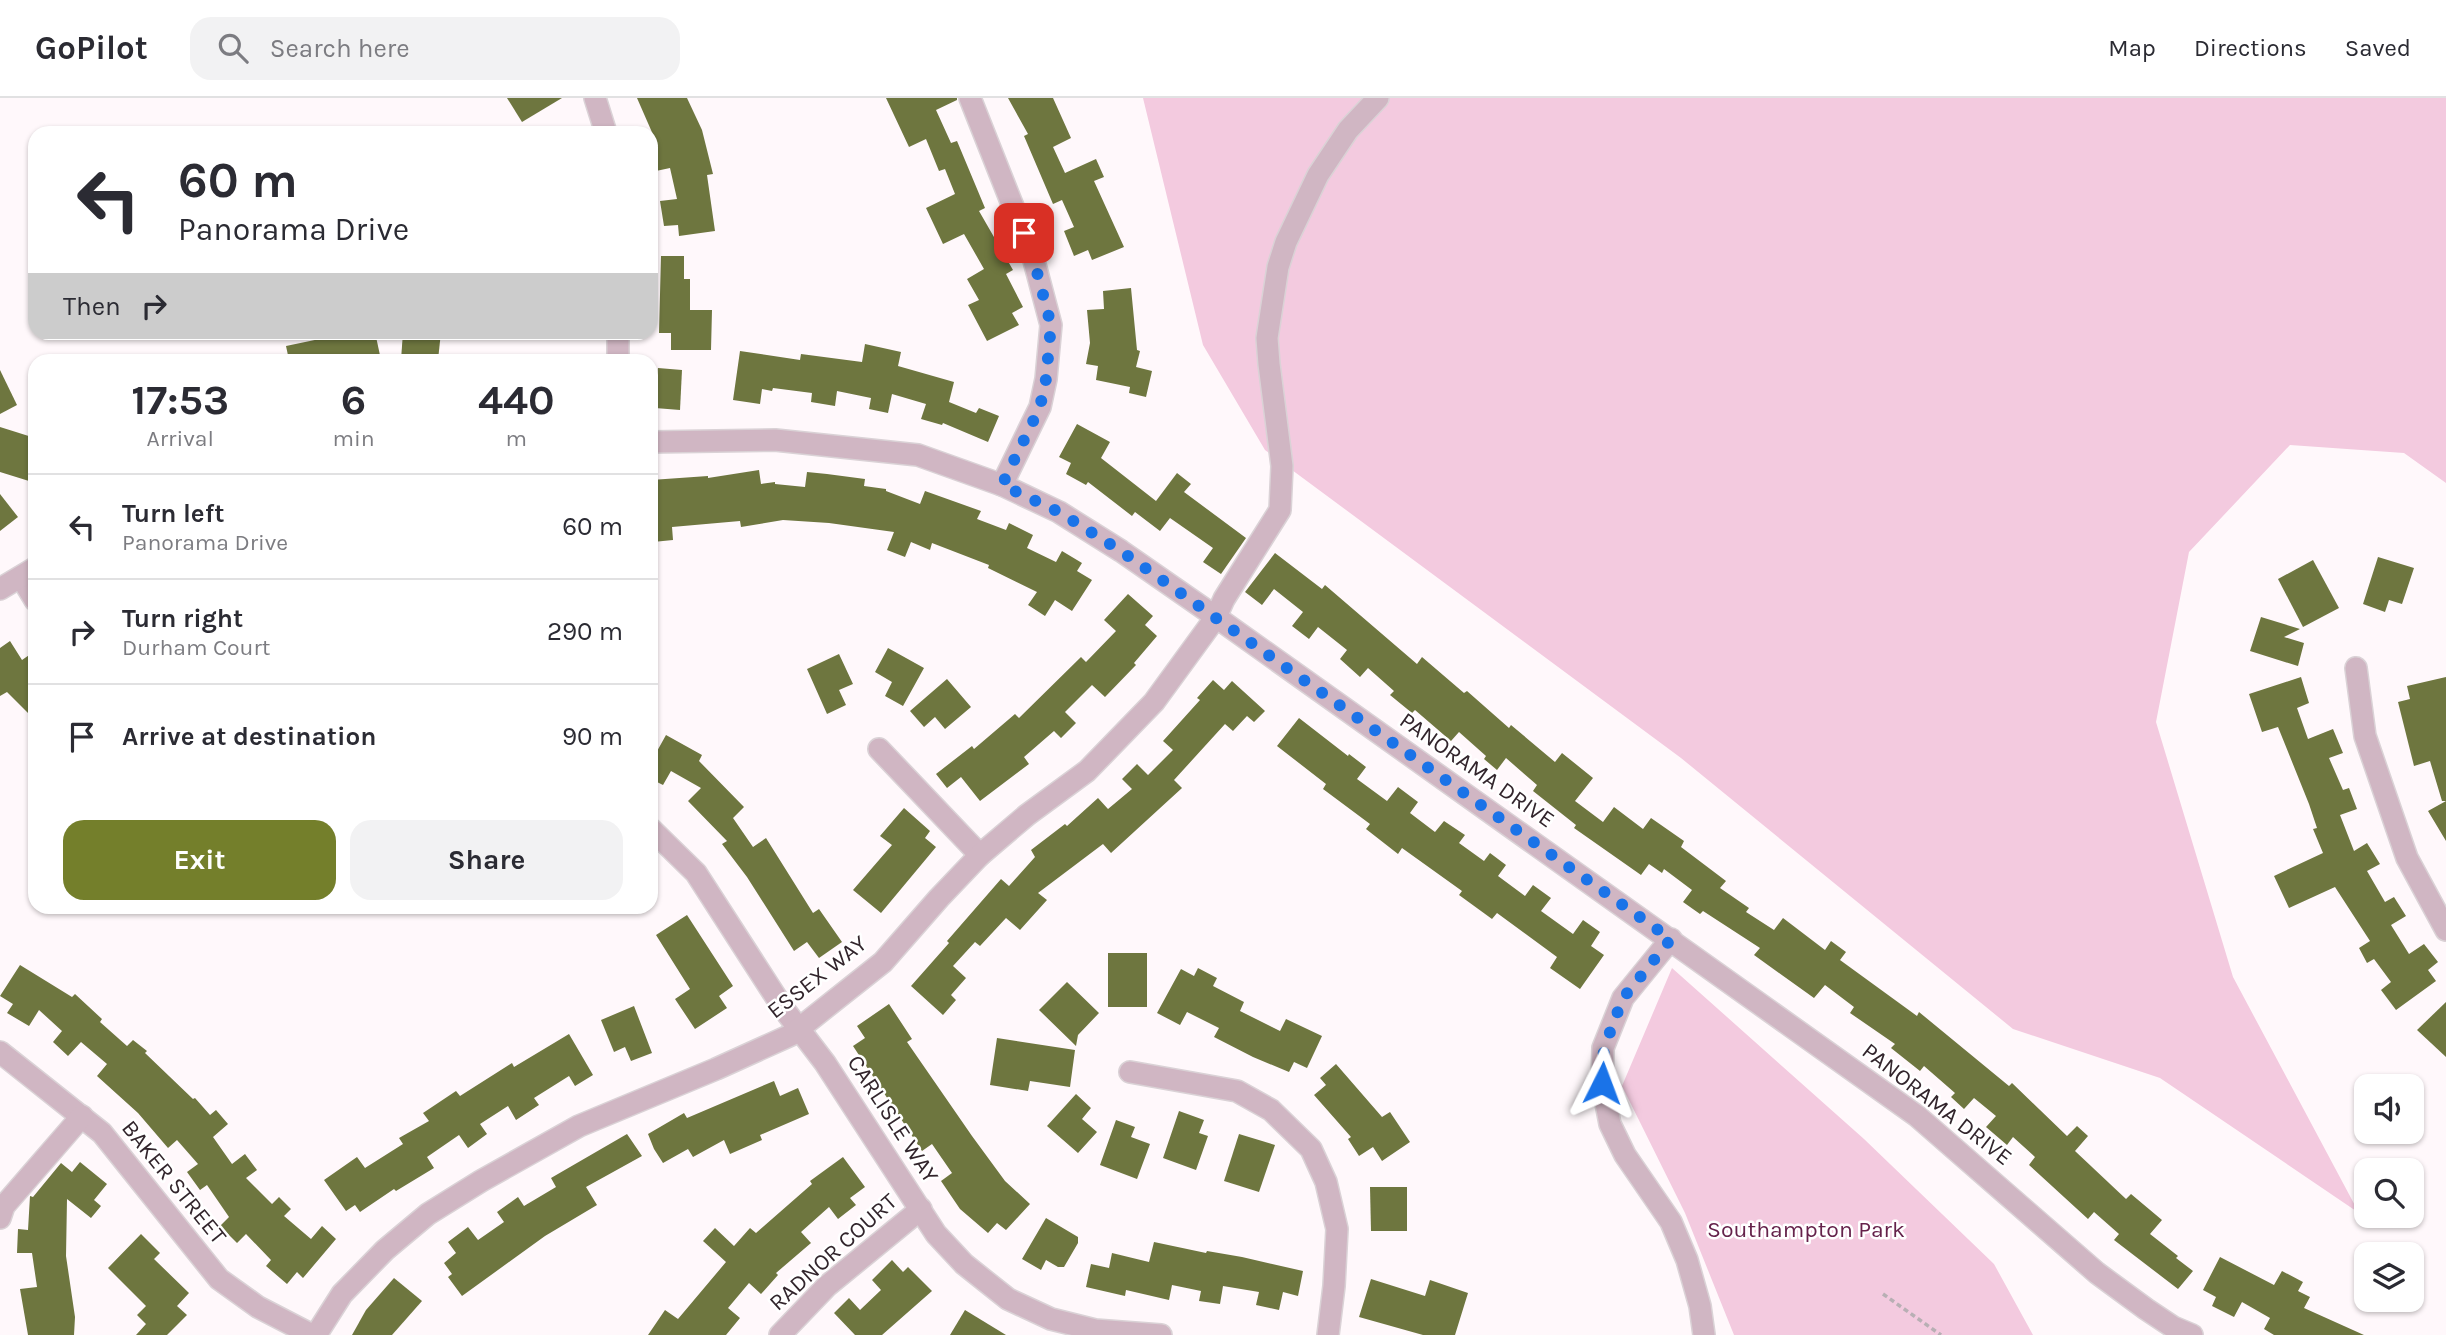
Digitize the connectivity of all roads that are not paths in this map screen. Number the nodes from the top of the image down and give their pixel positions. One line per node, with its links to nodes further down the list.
1 (594, 98): 4 (street)
2 (970, 98): 6 (street)
3 (1378, 98): 9 (street, ESSEX WAY)
4 (604, 126)
5 (658, 442): 6 (street, PANORAMA DRIVE)
6 (1002, 485): 9 (street, PANORAMA DRIVE)
7 (28, 572): 8 (street)
8 (0, 589)
9 (1216, 617): 13 (street, ESSEX WAY); 15 (street, PANORAMA DRIVE)
10 (2356, 668): 14 (street)
11 (879, 749): 13 (street)
12 (658, 836): 16 (street, CARLISLE WAY)
13 (980, 855): 16 (street, ESSEX WAY)
14 (2446, 930)
15 (1671, 939): 26 (street); 27 (street, PANORAMA DRIVE)
16 (799, 1028): 20 (street, CARLISLE WAY); 22 (street, ESSEX WAY)
17 (0, 1052): 19 (street, BAKER STREET)
18 (1130, 1072): 25 (street)
19 (82, 1116): 21 (street); 22 (street, BAKER STREET)
20 (920, 1209): 23 (street, RADNOR COURT); 24 (street, CARLISLE WAY)
21 (0, 1218)
22 (314, 1335)
23 (780, 1335)
24 (1161, 1335)
25 (1328, 1335)
26 (1704, 1335)
27 (2192, 1335)

